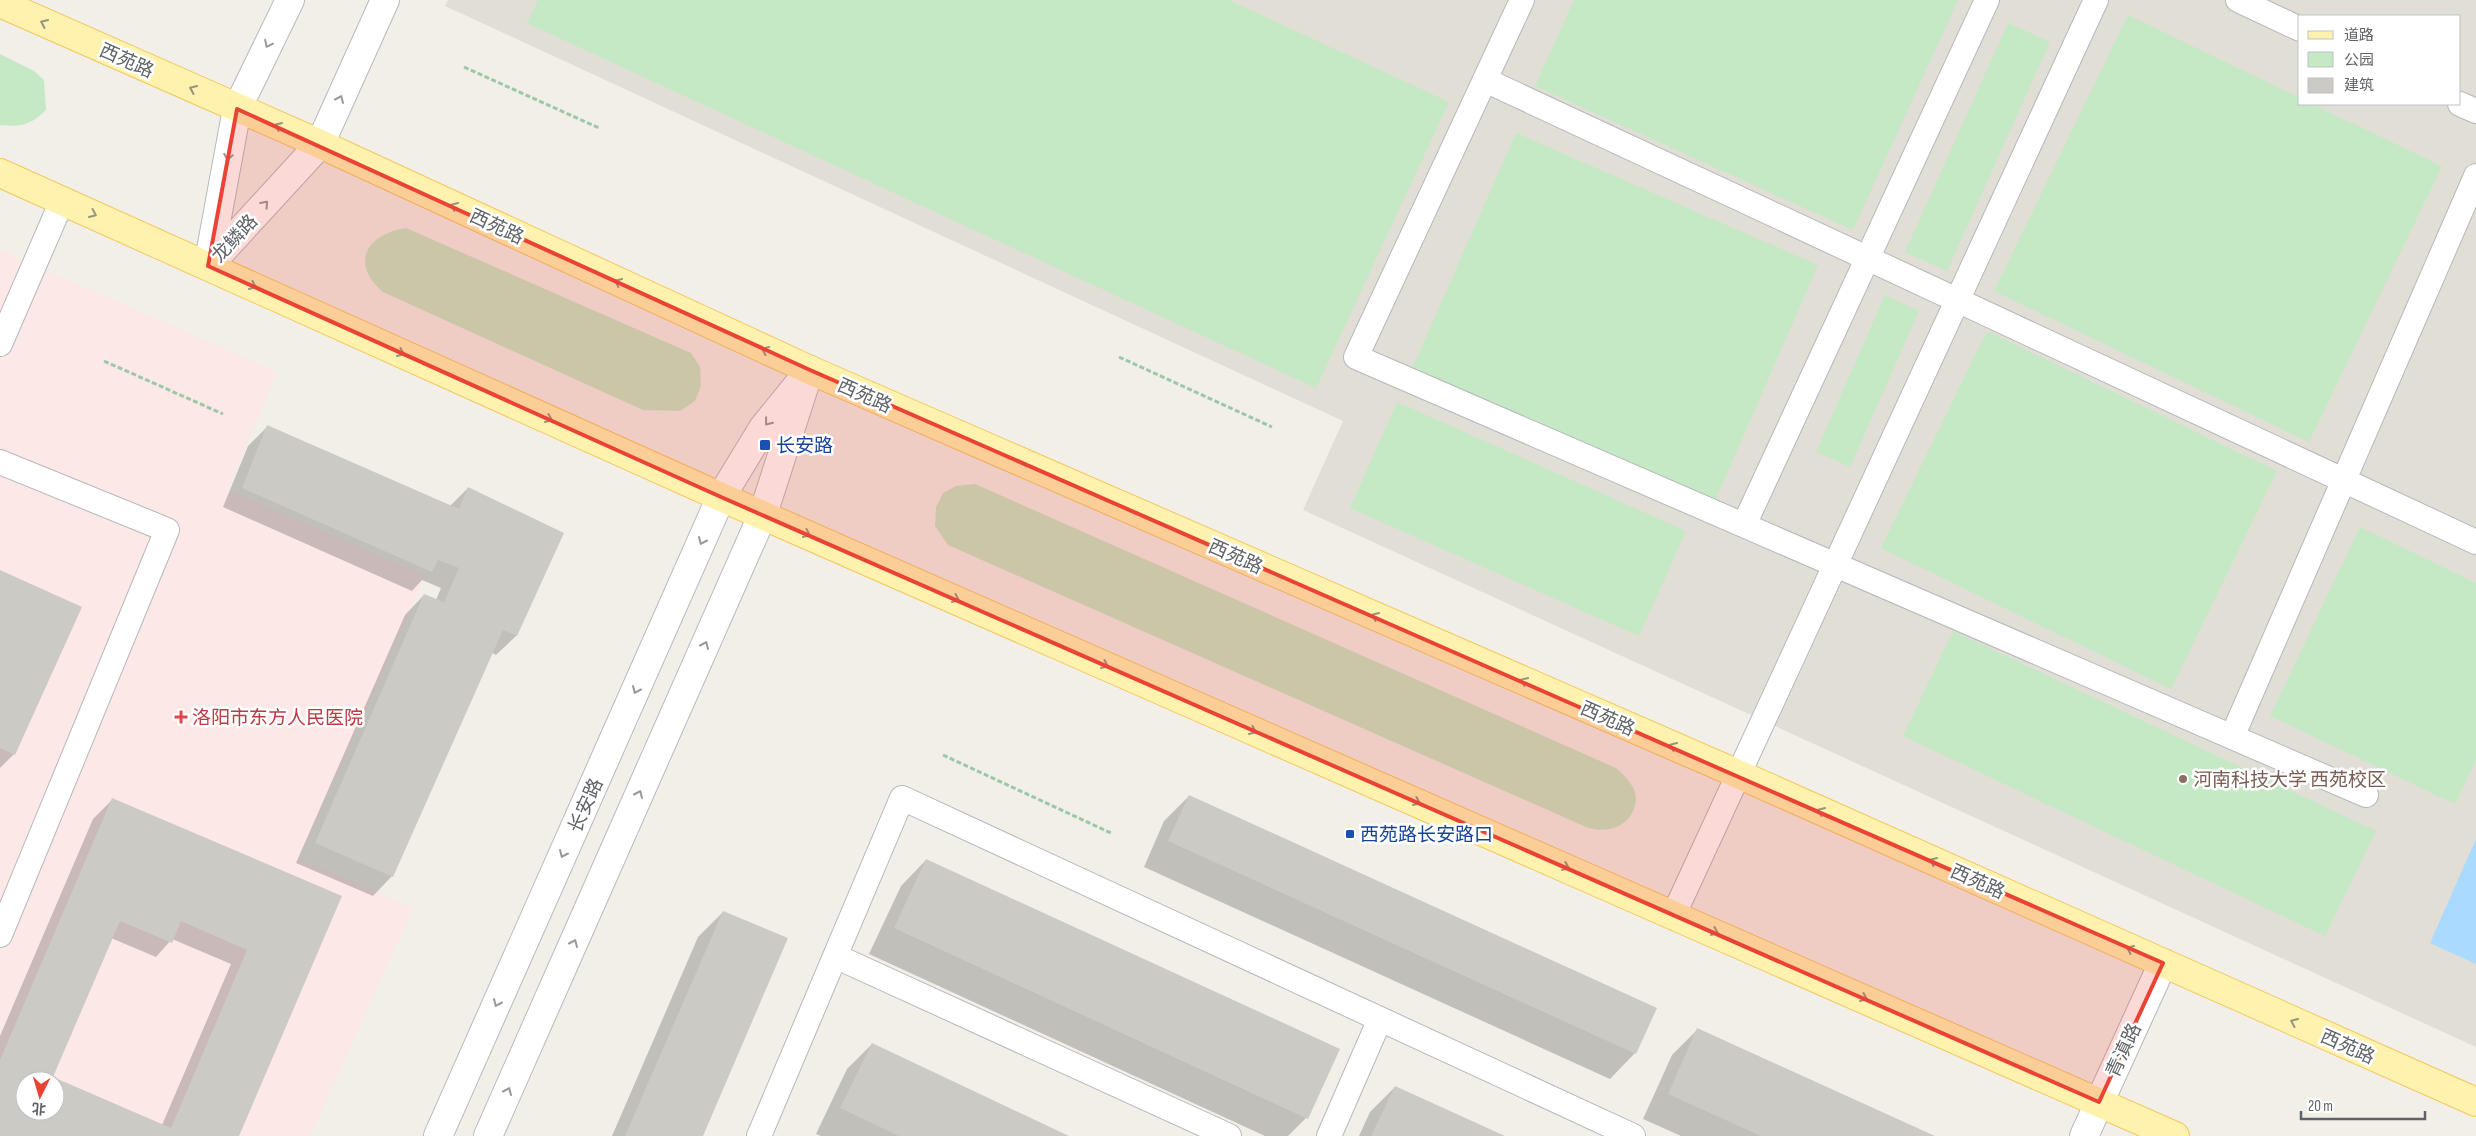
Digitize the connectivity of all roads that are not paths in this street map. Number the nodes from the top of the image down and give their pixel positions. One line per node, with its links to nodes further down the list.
1 (290, 0): 11 (main road, 龙鳞路, one-way to 11)
2 (385, 0): 13 (main road, 龙鳞路, one-way to 2)
3 (1522, 0): 9 (lane)
4 (1987, 0): 17 (lane)
5 (2096, 0): 19 (lane)
6 (2238, 0): 8 (lane)
7 (0, 3): 11 (main road, 西苑路, one-way to 7)
8 (2298, 28)
9 (1485, 80): 17 (lane); 26 (lane)
10 (2461, 104): 12 (lane)
11 (237, 109): 13 (main road, 西苑路, one-way to 11); 18 (main road, 龙鳞路, one-way to 18)
12 (2476, 112)
13 (320, 144): 18 (main road, 龙鳞路, one-way to 13); 21 (main road, 西苑路, one-way to 13)
14 (0, 173): 16 (main road)
15 (2476, 176): 23 (lane)
16 (62, 201): 18 (main road, one-way to 18); 20 (lane)
17 (1868, 258): 19 (lane); 26 (lane)
18 (208, 266): 24 (main road, one-way to 24)
19 (1957, 300): 23 (lane); 28 (lane)
20 (0, 344)
21 (810, 370): 24 (main road, 长安路, one-way to 24); 25 (main road); 30 (main road, 西苑路, one-way to 21)
22 (0, 462): 33 (lane)
23 (2344, 480): 27 (lane); 29 (lane)
24 (722, 497): 25 (main road); 39 (main road, 长安路, one-way to 39)
25 (763, 514): 32 (main road, one-way to 32); 40 (main road, one-way to 25)
26 (1744, 525): 28 (lane)
27 (2476, 542)
28 (1836, 565): 29 (lane); 30 (lane)
29 (2232, 737): 31 (lane)
30 (1738, 774): 32 (lane); 35 (main road, 西苑路, one-way to 30)
31 (2366, 795)
32 (1674, 914): 37 (main road, one-way to 37)
33 (0, 935)
34 (835, 956): 36 (lane); 41 (lane); 42 (lane)
35 (2163, 964): 37 (main road, 青滇路); 38 (main road, 西苑路, one-way to 35)
36 (1380, 1019): 43 (lane); 44 (lane)
37 (2099, 1102): 45 (main road, 青滇路); 46 (main road)
38 (2476, 1102)
39 (438, 1136)
40 (488, 1136)
41 (759, 1136)
42 (1229, 1136)
43 (1329, 1136)
44 (1633, 1136)
45 (2084, 1136)
46 (2175, 1136)

